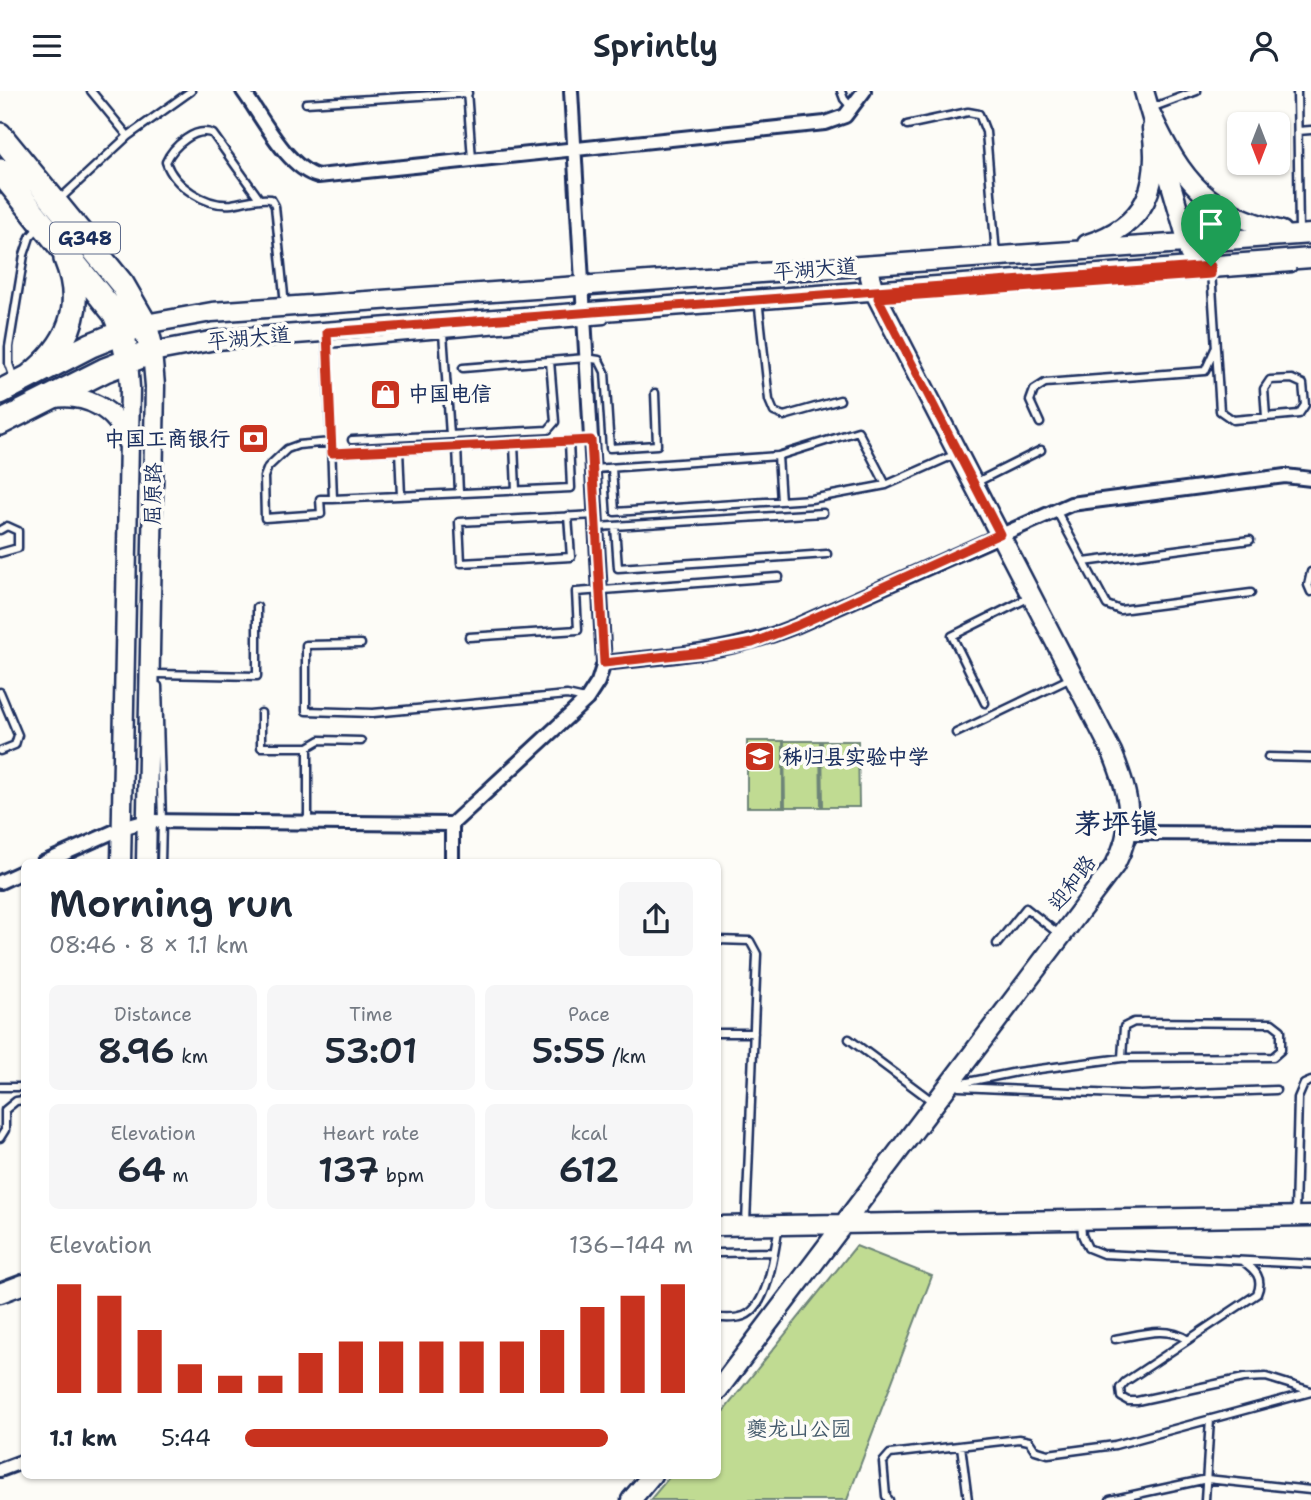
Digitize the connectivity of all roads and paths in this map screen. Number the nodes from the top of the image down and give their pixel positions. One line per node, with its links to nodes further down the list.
1 (91, 91): 17 (lane)
2 (191, 91): 17 (lane)
3 (243, 91): 19 (street)
4 (571, 91): 18 (street)
5 (841, 91): 12 (lane)
6 (864, 91): 12 (street)
7 (1197, 91): 11 (lane)
8 (1297, 91): 15 (lane)
9 (468, 92): 10 (lane); 19 (lane)
10 (306, 103)
11 (1148, 104): 24 (main road); 25 (main road); 26 (main road)
12 (853, 109): 18 (street)
13 (907, 125): 27 (lane)
14 (1311, 130): 15 (lane)
15 (1298, 131): 24 (lane)
16 (4, 133): 22 (lane); 34 (highway, 屈原路 / G348)
17 (128, 136): 22 (lane)
18 (574, 150): 19 (street); 35 (street)
19 (472, 161)
20 (0, 171): 23 (highway, 屈原路 / G348)
21 (258, 197): 21 (lane); 37 (lane)
22 (61, 198): 34 (lane)
23 (47, 229): 43 (highway, 屈原路 / G348); 47 (lane); 54 (highway)
24 (1305, 235): 25 (main road, 平湖大道)
25 (1188, 243): 26 (main road, 平湖大道); 30 (main road)
26 (1050, 253): 27 (main road, 平湖大道)
27 (996, 256): 29 (main road, 平湖大道)
28 (1305, 263): 31 (main road, 平湖大道)
29 (867, 266): 35 (main road, 平湖大道); 36 (main road, 迎和路)
30 (1191, 267): 31 (main road, 平湖大道); 36 (main road, 平湖大道)
31 (1211, 270): 32 (lane); 46 (lane)
32 (1170, 277)
33 (1114, 281): 36 (lane)
34 (122, 284): 42 (highway, 屈原路 / G348)
35 (582, 286): 37 (main road, 平湖大道); 40 (street)
36 (876, 294): 38 (lane); 40 (main road, 平湖大道); 72 (main road, 迎和路)
37 (286, 307): 42 (main road, 平湖大道)
38 (759, 308): 39 (lane); 56 (lane)
39 (732, 310)
40 (584, 317): 41 (lane); 44 (lane); 45 (main road, 平湖大道); 50 (street)
41 (611, 319)
42 (145, 324): 43 (highway, 平湖大道); 49 (highway, 屈原路 / G348)
43 (122, 332): 51 (highway, 屈原路 / G348); 54 (highway, 平湖大道)
44 (443, 333): 45 (lane); 62 (lane)
45 (327, 338): 49 (main road, 平湖大道); 66 (lane)
46 (1216, 346): 58 (lane); 59 (lane)
47 (9, 347): 48 (lane); 54 (lane)
48 (0, 351)
49 (152, 352): 51 (highway, 平湖大道); 61 (main road, 屈原路)
50 (586, 358): 52 (lane); 55 (lane); 64 (street)
51 (128, 360): 57 (highway, 平湖大道); 73 (main road, 屈原路)
52 (550, 361): 53 (lane); 62 (lane)
53 (463, 368)
54 (15, 384)
55 (655, 393)
56 (840, 400)
57 (40, 402): 60 (highway, 平湖大道); 73 (main road)
58 (1266, 417): 58 (lane)
59 (1040, 422)
60 (0, 423)
61 (154, 434): 106 (lane); 118 (main road, 屈原路)
62 (450, 435): 63 (lane)
63 (352, 440)
64 (591, 440): 65 (lane); 76 (street)
65 (569, 441): 67 (lane); 80 (lane)
66 (331, 442): 71 (lane); 83 (lane)
67 (514, 444): 68 (lane); 80 (lane)
68 (457, 447): 69 (lane); 81 (lane)
69 (399, 450): 71 (lane); 82 (lane)
70 (1041, 450): 78 (lane)
71 (332, 453): 83 (lane)
72 (958, 453): 78 (main road, 迎和路); 79 (lane)
73 (129, 454): 121 (main road, 屈原路)
74 (778, 456): 75 (lane); 79 (lane); 84 (lane)
75 (612, 468): 76 (lane); 84 (lane)
76 (593, 469): 88 (street)
77 (1311, 479): 85 (street)
78 (974, 484): 91 (main road, 迎和路)
79 (886, 485): 84 (lane)
80 (516, 490): 81 (lane)
81 (459, 493): 82 (lane)
82 (401, 496): 83 (lane)
83 (333, 499)
84 (781, 501)
85 (1055, 509): 91 (street); 95 (lane)
86 (823, 513): 89 (lane)
87 (568, 516): 87 (lane); 88 (lane)
88 (596, 521): 89 (lane); 98 (street)
89 (615, 526): 94 (lane)
90 (0, 530): 93 (lane)
91 (1000, 534): 101 (main road, 迎和路); 105 (street)
92 (1250, 540): 95 (lane)
93 (0, 553)
94 (827, 554)
95 (1084, 562): 100 (lane)
96 (1311, 572): 99 (lane)
97 (779, 577): 98 (lane)
98 (600, 591): 103 (lane); 105 (street)
99 (1311, 592)
100 (1251, 593)
101 (1032, 597): 107 (main road, 迎和路); 110 (lane)
102 (257, 607): 106 (lane)
103 (469, 637)
104 (361, 644): 109 (lane)
105 (604, 663): 109 (street)
106 (157, 674): 118 (lane)
107 (1073, 677): 112 (lane); 122 (main road, 迎和路)
108 (0, 692): 115 (lane)
109 (587, 699): 120 (street)
110 (985, 703)
111 (261, 713): 114 (lane)
112 (957, 733)
113 (361, 741): 114 (lane)
114 (308, 747): 119 (lane)
115 (0, 751)
116 (1268, 757): 117 (lane)
117 (1311, 758)
118 (154, 821): 119 (street); 121 (street); 126 (main road, 屈原路); 127 (lane)
119 (308, 822): 120 (street)
120 (452, 824): 128 (street)
121 (122, 828): 124 (street); 125 (main road, 屈原路)
122 (1128, 833): 123 (street); 131 (main road, 迎和路)
123 (1311, 834)
124 (52, 859)
125 (121, 859)
126 (147, 859)
127 (160, 859)
128 (452, 859)
129 (21, 872): 130 (street)
130 (0, 881)
131 (1061, 935): 133 (lane); 139 (main road, 迎和路)
132 (721, 940): 135 (lane)
133 (997, 944)
134 (721, 1033): 135 (lane)
135 (754, 1033): 149 (lane)
136 (849, 1039): 144 (lane)
137 (1122, 1058): 137 (lane); 139 (lane)
138 (1311, 1081): 146 (lane)
139 (947, 1086): 142 (lane); 144 (main road, 迎和路)
140 (0, 1087): 141 (lane)
141 (21, 1087)
142 (1276, 1090)
143 (21, 1100): 145 (lane)
144 (935, 1103): 148 (main road, 迎和路)
145 (0, 1138)
146 (1303, 1216): 147 (main road)
147 (1081, 1220): 148 (main road); 154 (lane)
148 (844, 1224): 150 (main road); 161 (main road, 迎和路)
149 (746, 1225): 150 (main road); 151 (main road)
150 (779, 1225): 152 (lane)
151 (721, 1226)
152 (773, 1252): 153 (lane); 158 (lane)
153 (721, 1253)
154 (1243, 1261): 155 (lane); 160 (lane)
155 (1311, 1264)
156 (21, 1285): 157 (main road)
157 (0, 1293)
158 (721, 1318)
159 (1115, 1339): 160 (lane)
160 (1188, 1340): 162 (lane)
161 (721, 1387)
162 (1311, 1391): 163 (lane)
163 (1210, 1419): 164 (lane); 168 (lane)
164 (961, 1446): 171 (lane); 172 (lane)
165 (21, 1462): 166 (street)
166 (0, 1470)
167 (647, 1479): 170 (main road)
168 (1207, 1479): 169 (lane); 173 (lane); 174 (lane)
169 (1310, 1490)
170 (631, 1500)
171 (889, 1500)
172 (968, 1500)
173 (1110, 1500)
174 (1205, 1500)

